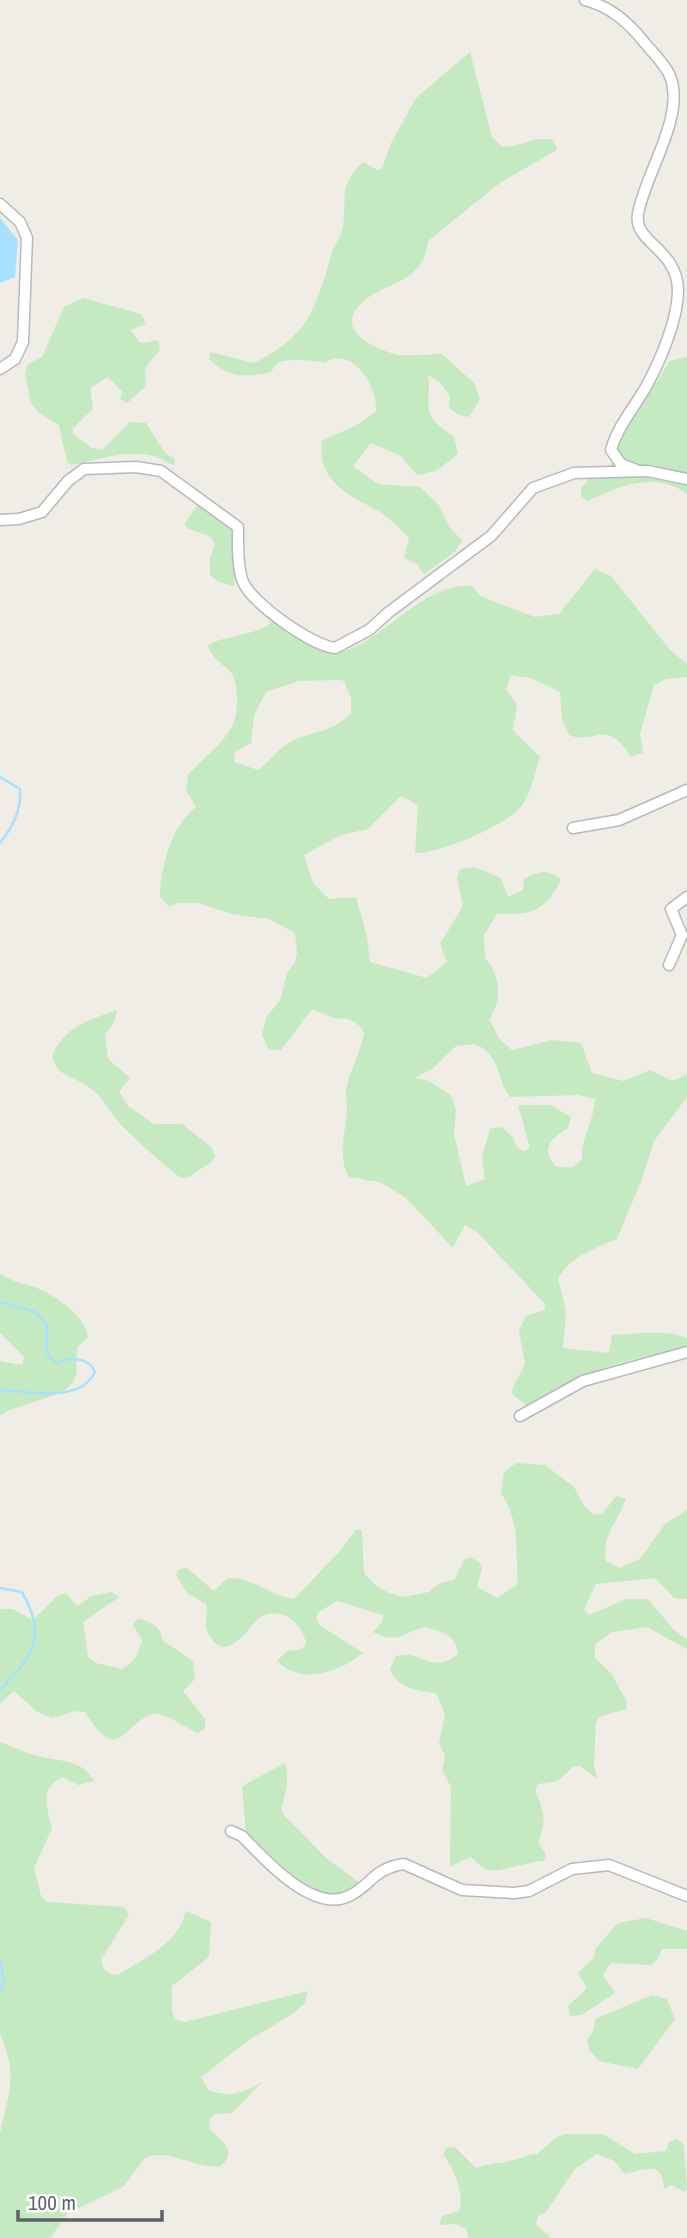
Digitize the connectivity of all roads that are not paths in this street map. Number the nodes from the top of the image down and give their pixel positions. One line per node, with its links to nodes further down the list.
1 (585, 0): 4 (street)
2 (0, 204): 3 (street)
3 (0, 369)
4 (638, 471): 5 (street); 6 (street)
5 (687, 479)
6 (0, 520)
7 (687, 790): 8 (street)
8 (573, 828)
9 (687, 897): 10 (street)
10 (669, 964)
11 (687, 1352): 12 (street)
12 (520, 1416)
13 (231, 1831): 14 (street)
14 (687, 1896)

